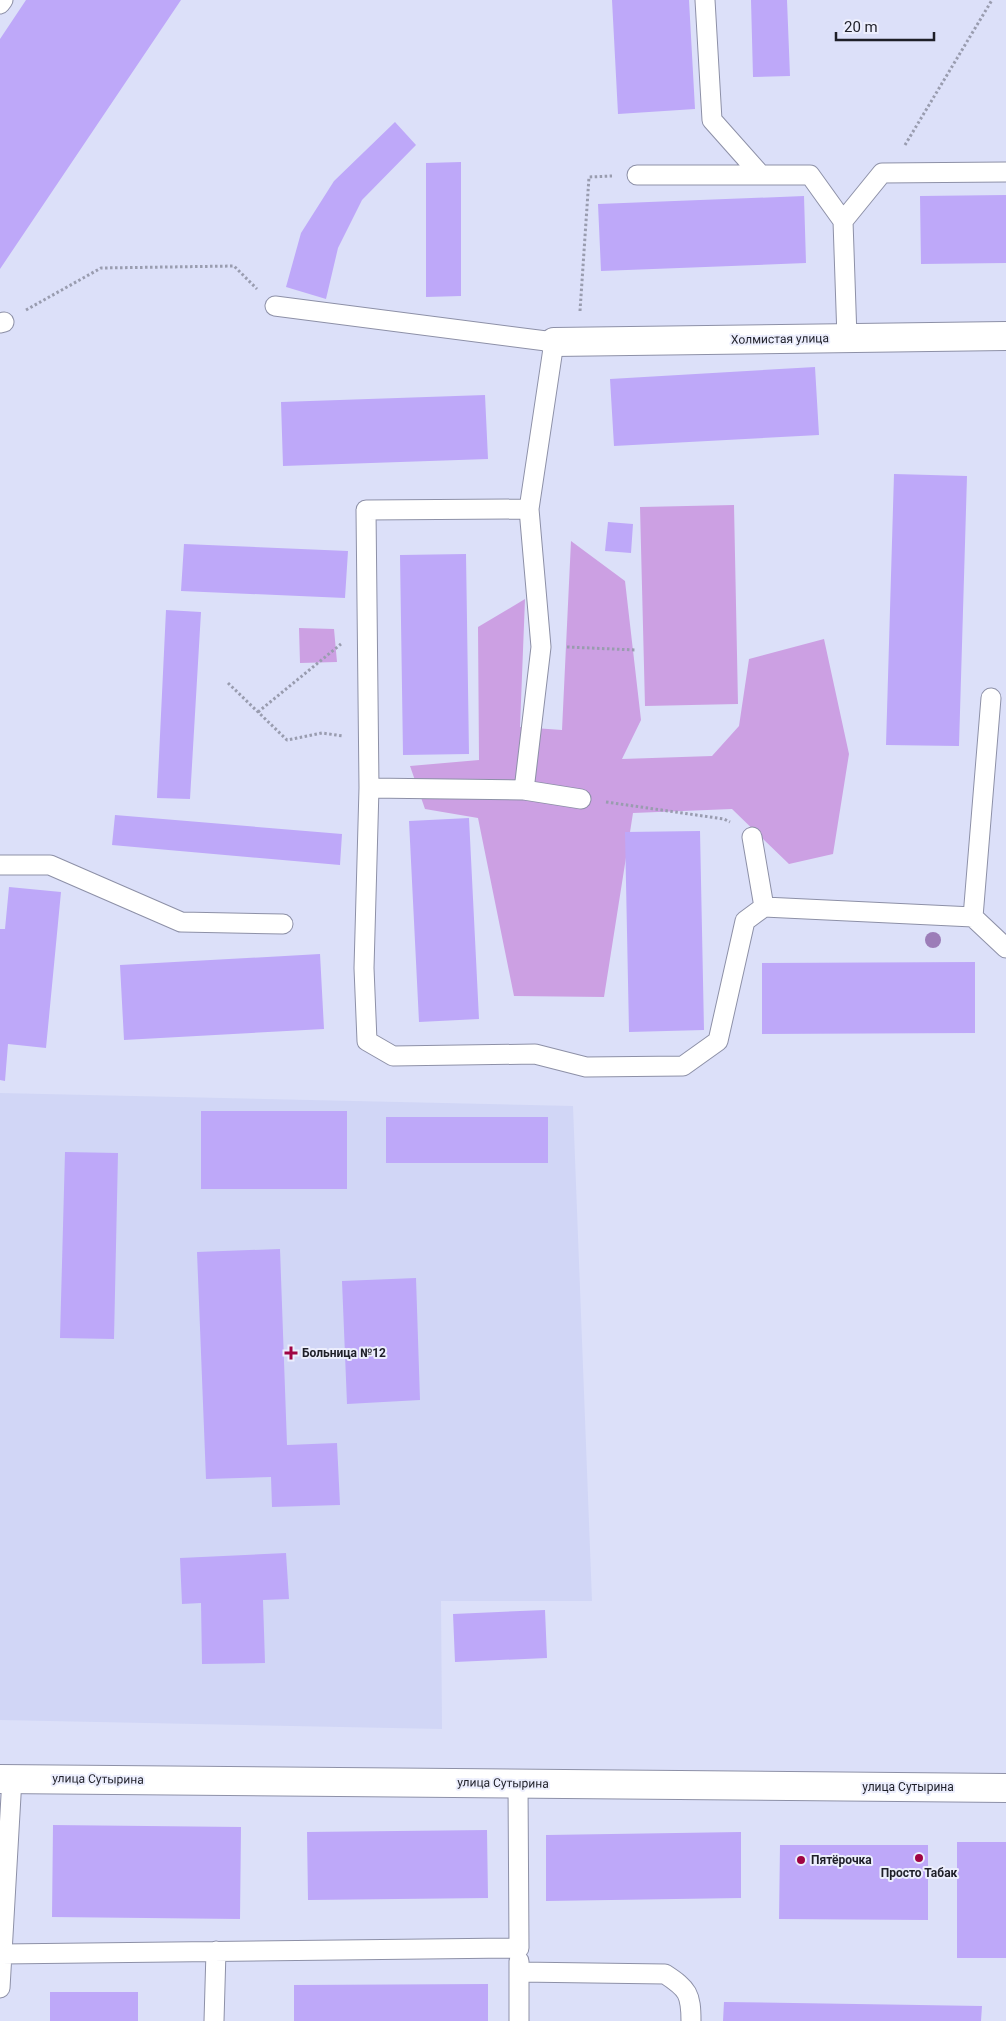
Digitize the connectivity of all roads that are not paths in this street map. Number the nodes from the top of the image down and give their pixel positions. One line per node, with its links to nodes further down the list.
1 (3, 0): 3 (lane)
2 (705, 0): 5 (lane)
3 (0, 4)
4 (1006, 172): 7 (lane)
5 (760, 174): 6 (lane); 7 (lane)
6 (637, 175)
7 (843, 222): 10 (lane)
8 (275, 306): 11 (lane)
9 (1006, 336): 10 (street, Холмистая улица)
10 (846, 338): 11 (street, Холмистая улица)
11 (566, 342): 12 (lane)
12 (528, 509): 14 (lane); 15 (lane)
13 (990, 698): 20 (lane)
14 (369, 788): 15 (lane); 19 (lane)
15 (524, 790): 16 (lane)
16 (581, 799)
17 (752, 837): 19 (lane)
18 (0, 865): 21 (lane)
19 (764, 907): 20 (lane)
20 (973, 917): 22 (lane)
21 (283, 924)
22 (1006, 948)
23 (6, 1778): 24 (street, улица Сутырина); 28 (lane)
24 (518, 1784): 25 (street, улица Сутырина); 26 (lane)
25 (1006, 1788)
26 (519, 1948): 27 (lane); 29 (lane)
27 (216, 1951): 28 (lane); 31 (lane)
28 (2, 1954): 30 (lane)
29 (519, 1972): 32 (lane); 33 (lane)
30 (0, 1988)
31 (214, 2021)
32 (519, 2021)
33 (691, 2021)

